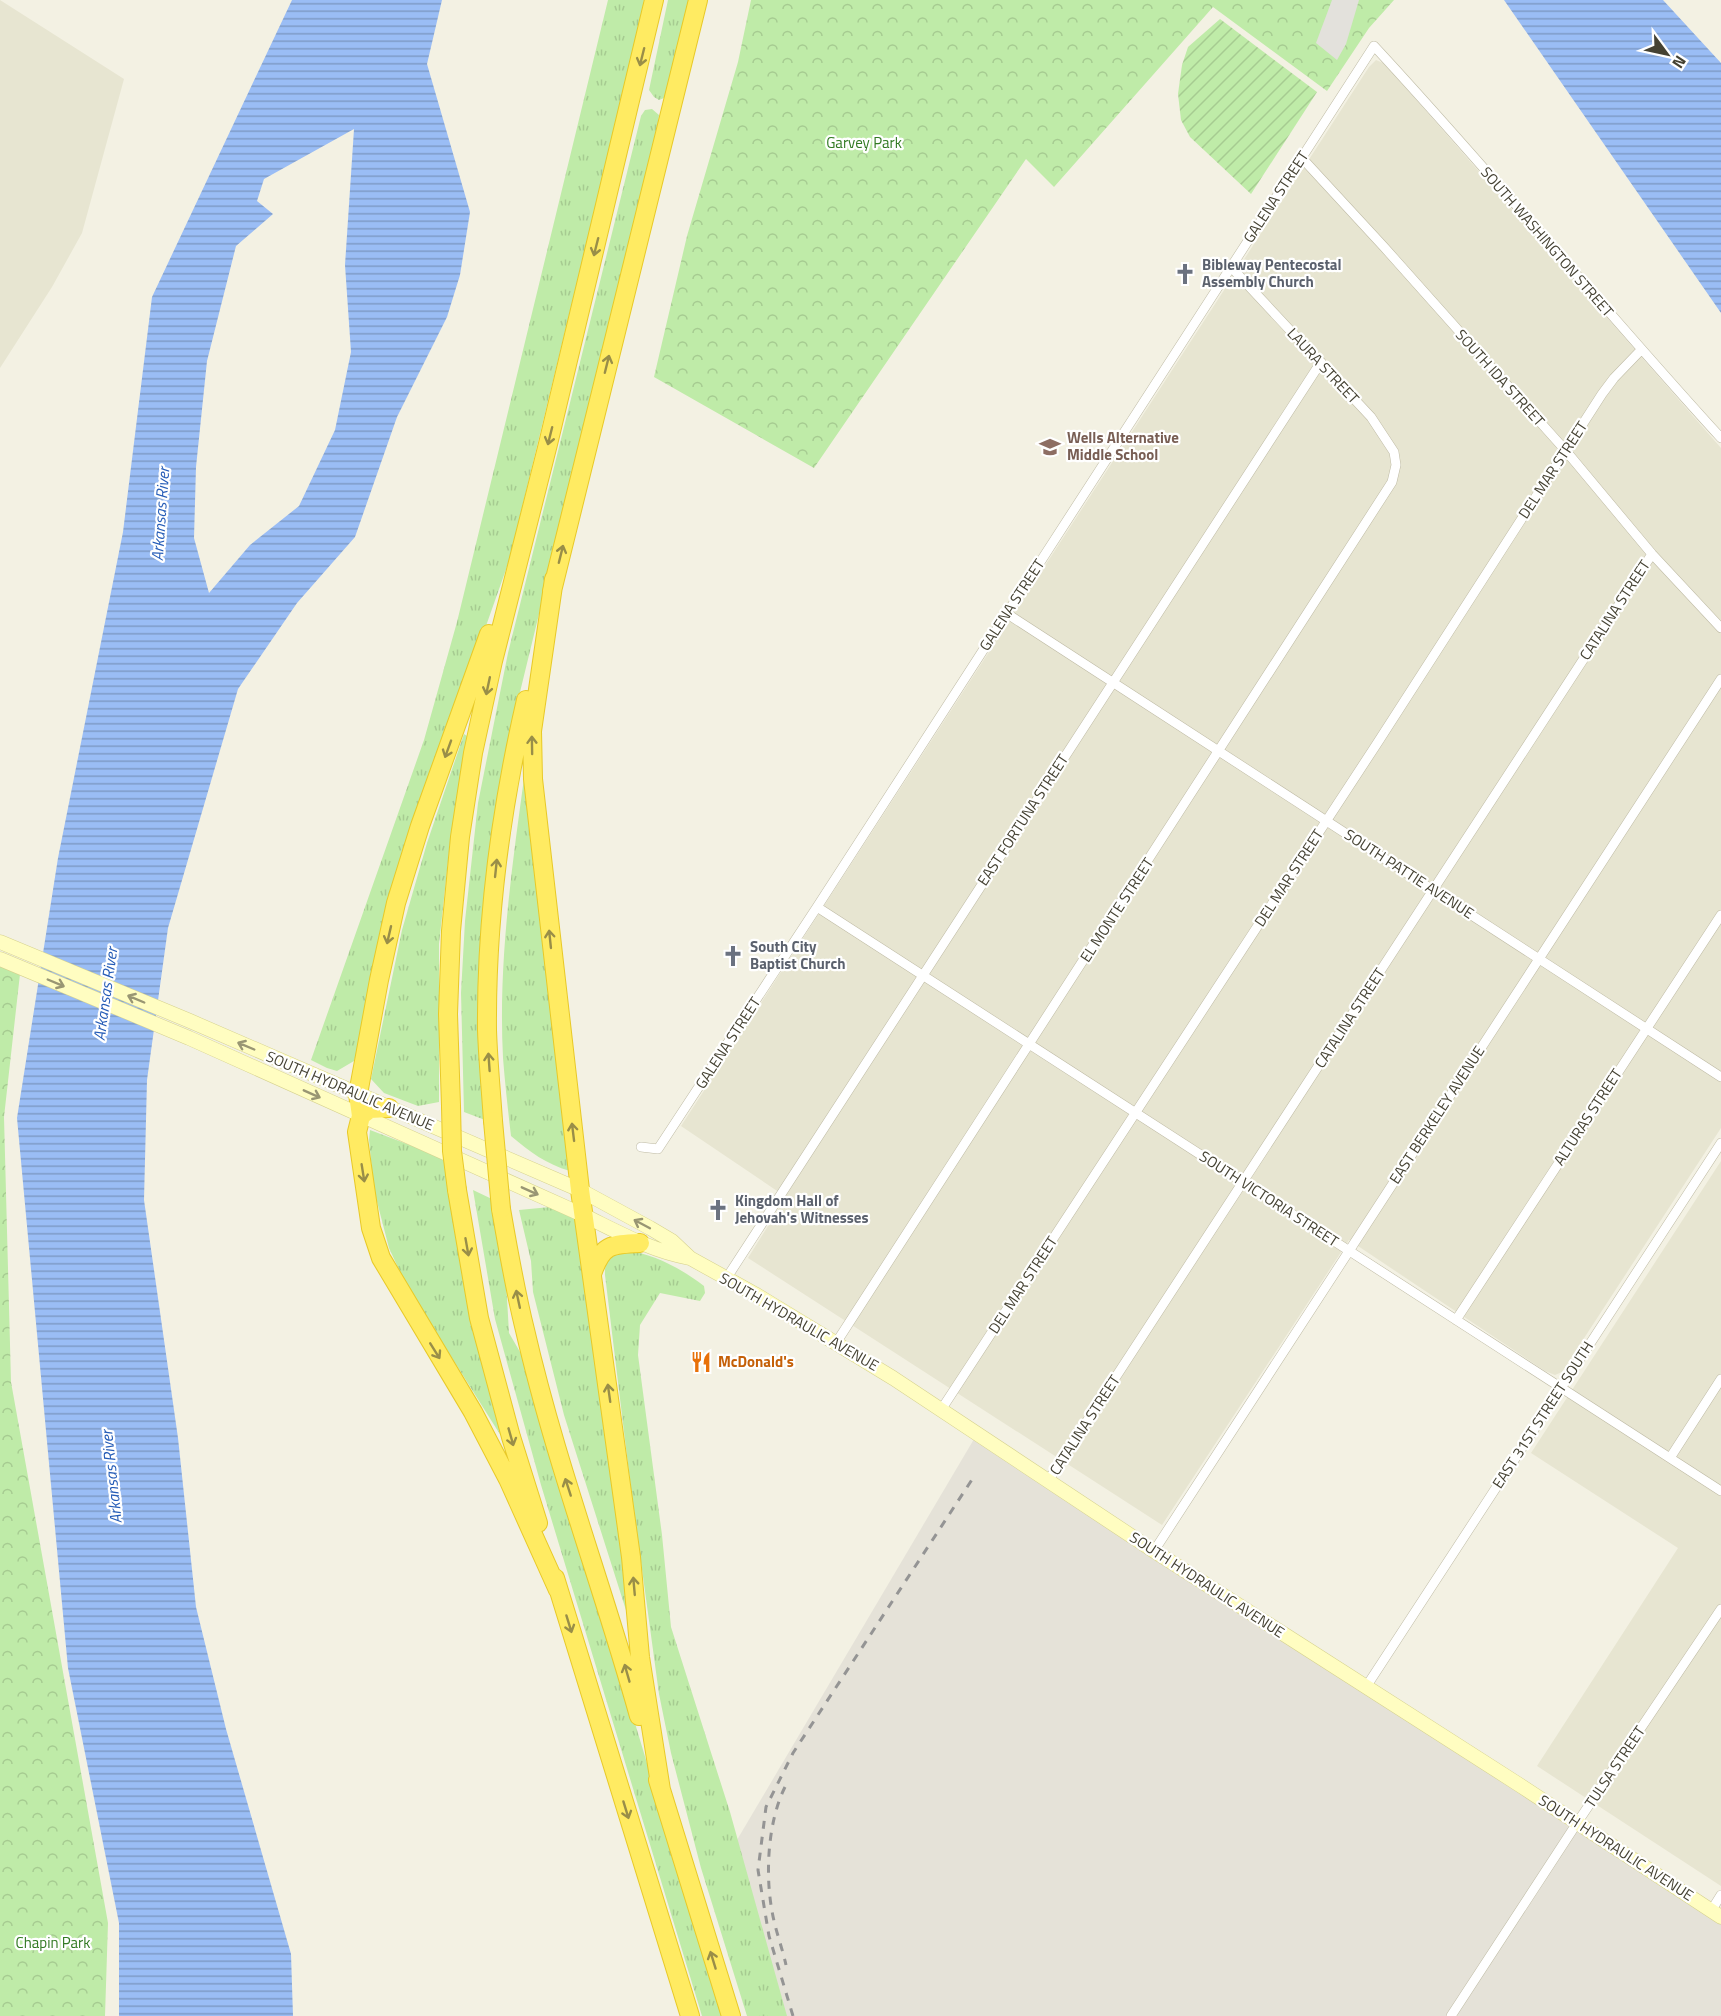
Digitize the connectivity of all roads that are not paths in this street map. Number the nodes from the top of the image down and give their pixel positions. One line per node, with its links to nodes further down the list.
1 (654, 0): 11 (highway, one-way to 11)
2 (698, 0): 13 (highway, one-way to 2)
3 (1374, 46): 4 (street, GALENA STREET); 6 (street, SOUTH WASHINGTON STREET)
4 (1301, 157): 5 (street, GALENA STREET); 9 (street, SOUTH IDA STREET)
5 (1231, 267): 7 (street, LAURA STREET); 14 (street, GALENA STREET)
6 (1641, 350): 8 (street, SOUTH WASHINGTON STREET); 9 (street, DEL MAR STREET)
7 (1321, 362): 10 (street, LAURA STREET); 17 (street, EAST FORTUNA STREET)
8 (1721, 438)
9 (1566, 451): 12 (street, SOUTH IDA STREET); 19 (street, DEL MAR STREET)
10 (1394, 475): 18 (street, EL MONTE STREET)
11 (525, 536): 30 (highway, one-way to 30); 53 (highway, one-way to 53, bridge)
12 (1652, 554): 15 (street, SOUTH IDA STREET); 20 (street, CATALINA STREET)
13 (554, 579): 37 (highway, one-way to 13); 56 (highway, one-way to 13, bridge)
14 (1006, 613): 17 (street, SOUTH PATTIE AVENUE); 21 (street, GALENA STREET)
15 (1721, 627)
16 (1721, 679): 25 (street, EAST BERKELEY AVENUE)
17 (1113, 682): 18 (street, SOUTH PATTIE AVENUE); 26 (street, EAST FORTUNA STREET)
18 (1220, 751): 19 (street, SOUTH PATTIE AVENUE); 28 (street, EL MONTE STREET)
19 (1326, 821): 20 (street, SOUTH PATTIE AVENUE); 32 (street, DEL MAR STREET)
20 (1433, 890): 25 (street, SOUTH PATTIE AVENUE); 36 (street, CATALINA STREET)
21 (817, 907): 26 (street, SOUTH VICTORIA STREET); 35 (street, GALENA STREET)
22 (1721, 915): 27 (street, ALTURAS STREET)
23 (2, 943): 30 (street, SOUTH HYDRAULIC AVENUE, one-way to 23)
24 (1, 959): 33 (street, SOUTH HYDRAULIC AVENUE, one-way to 33)
25 (1539, 959): 27 (street, SOUTH PATTIE AVENUE); 40 (street, EAST BERKELEY AVENUE)
26 (923, 974): 28 (street, SOUTH VICTORIA STREET); 43 (street, EAST FORTUNA STREET)
27 (1647, 1028): 29 (street, SOUTH PATTIE AVENUE); 44 (street, ALTURAS STREET)
28 (1030, 1043): 32 (street, SOUTH VICTORIA STREET); 45 (street, EL MONTE STREET)
29 (1721, 1077)
30 (358, 1094): 31 (street, SOUTH HYDRAULIC AVENUE); 33 (highway)
31 (389, 1108): 33 (highway); 37 (street, SOUTH HYDRAULIC AVENUE)
32 (1136, 1112): 36 (street, SOUTH VICTORIA STREET); 48 (street, DEL MAR STREET)
33 (361, 1116): 38 (street, SOUTH HYDRAULIC AVENUE, one-way to 38); 53 (highway, one-way to 53)
34 (1721, 1143): 47 (street, EAST 31ST STREET SOUTH)
35 (641, 1147)
36 (1243, 1182): 40 (street, SOUTH VICTORIA STREET); 50 (street, CATALINA STREET)
37 (580, 1190): 38 (highway); 41 (street, SOUTH HYDRAULIC AVENUE, one-way to 37)
38 (583, 1215): 39 (street, SOUTH HYDRAULIC AVENUE); 42 (highway)
39 (640, 1243): 41 (street, SOUTH HYDRAULIC AVENUE); 42 (highway)
40 (1349, 1251): 44 (street, SOUTH VICTORIA STREET); 52 (street, EAST BERKELEY AVENUE)
41 (690, 1258): 43 (street, SOUTH HYDRAULIC AVENUE)
42 (592, 1274): 56 (highway, one-way to 42)
43 (726, 1279): 45 (street, SOUTH HYDRAULIC AVENUE)
44 (1456, 1320): 47 (street, SOUTH VICTORIA STREET)
45 (836, 1343): 48 (street, SOUTH HYDRAULIC AVENUE)
46 (1721, 1379): 49 (street)
47 (1561, 1388): 49 (street, SOUTH VICTORIA STREET); 55 (street, EAST 31ST STREET SOUTH)
48 (941, 1410): 50 (street, SOUTH HYDRAULIC AVENUE)
49 (1670, 1458): 51 (street, SOUTH VICTORIA STREET)
50 (1048, 1481): 52 (street, SOUTH HYDRAULIC AVENUE)
51 (1721, 1491)
52 (1154, 1551): 55 (street, SOUTH HYDRAULIC AVENUE)
53 (558, 1590): 60 (highway, one-way to 60)
54 (1721, 1609): 57 (street, TULSA STREET)
55 (1366, 1687): 57 (street, SOUTH HYDRAULIC AVENUE)
56 (660, 1790): 61 (highway, one-way to 56)
57 (1577, 1823): 59 (street, SOUTH HYDRAULIC AVENUE); 62 (street, TULSA STREET)
58 (1721, 1895): 59 (street)
59 (1716, 1914)
60 (690, 2016)
61 (731, 2016)
62 (1451, 2016)

